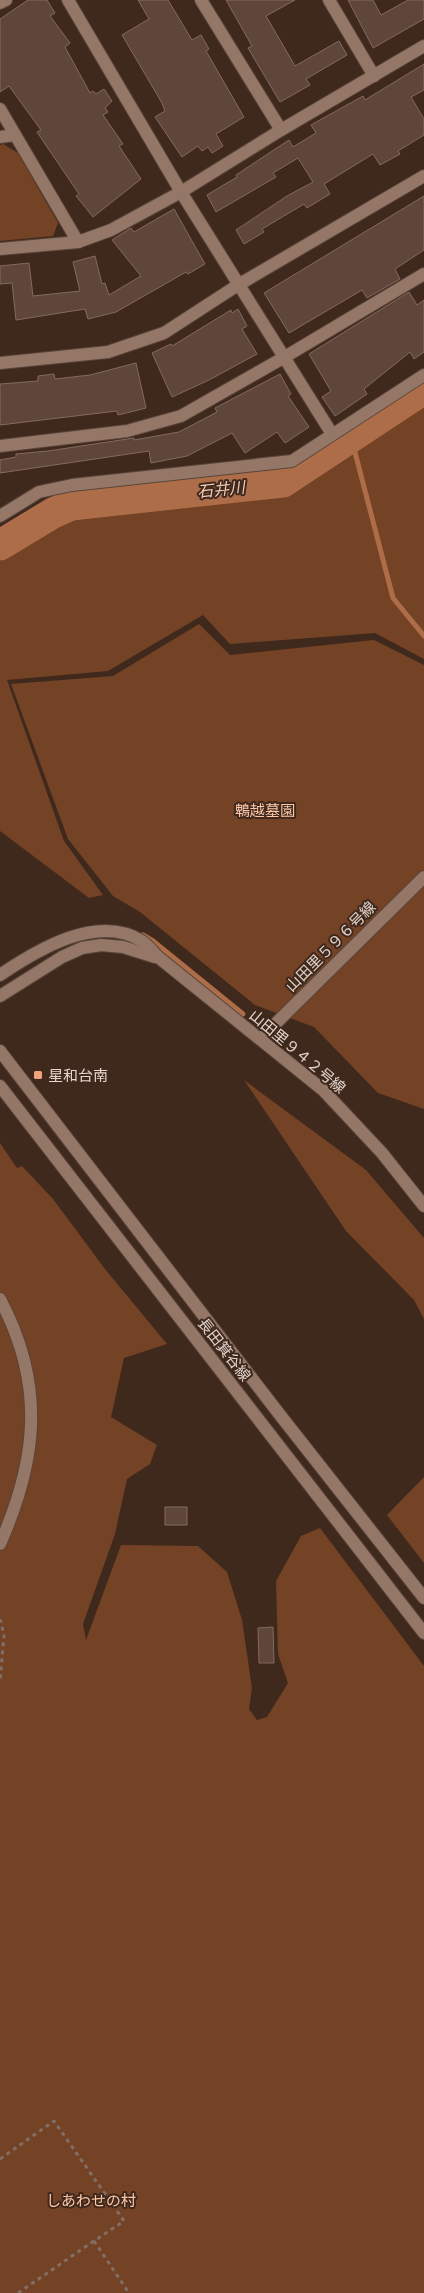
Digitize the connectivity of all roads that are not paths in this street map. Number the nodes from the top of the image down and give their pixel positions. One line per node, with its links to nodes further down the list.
1 (6, 0): 5 (street)
2 (68, 0): 13 (street)
3 (201, 0): 9 (street)
4 (329, 0): 7 (street)
5 (0, 3)
6 (424, 46): 7 (street)
7 (374, 76): 9 (street)
8 (0, 109): 10 (street)
9 (281, 130): 13 (street)
10 (15, 135): 11 (street); 14 (street)
11 (0, 137)
12 (424, 176): 17 (street)
13 (181, 192): 14 (street); 17 (street)
14 (78, 242): 15 (street)
15 (0, 249)
16 (424, 274): 18 (street)
17 (238, 285): 18 (street); 19 (street)
18 (283, 358): 21 (street); 22 (street)
19 (0, 363)
20 (424, 375): 21 (street)
21 (332, 434): 23 (street)
22 (0, 446)
23 (0, 516)
24 (424, 877): 28 (street, 山田里５９６号線)
25 (158, 957): 26 (street, 山田里９４２号線); 27 (street, 山田里９４２号線); 28 (street, 山田里９４２号線)
26 (0, 975)
27 (0, 996)
28 (260, 1039): 31 (street, 山田里９４２号線)
29 (0, 1051): 34 (street, 長田箕谷線)
30 (0, 1086): 35 (street, 長田箕谷線)
31 (424, 1206)
32 (0, 1299): 33 (street)
33 (0, 1544)
34 (424, 1598)
35 (424, 1633)

